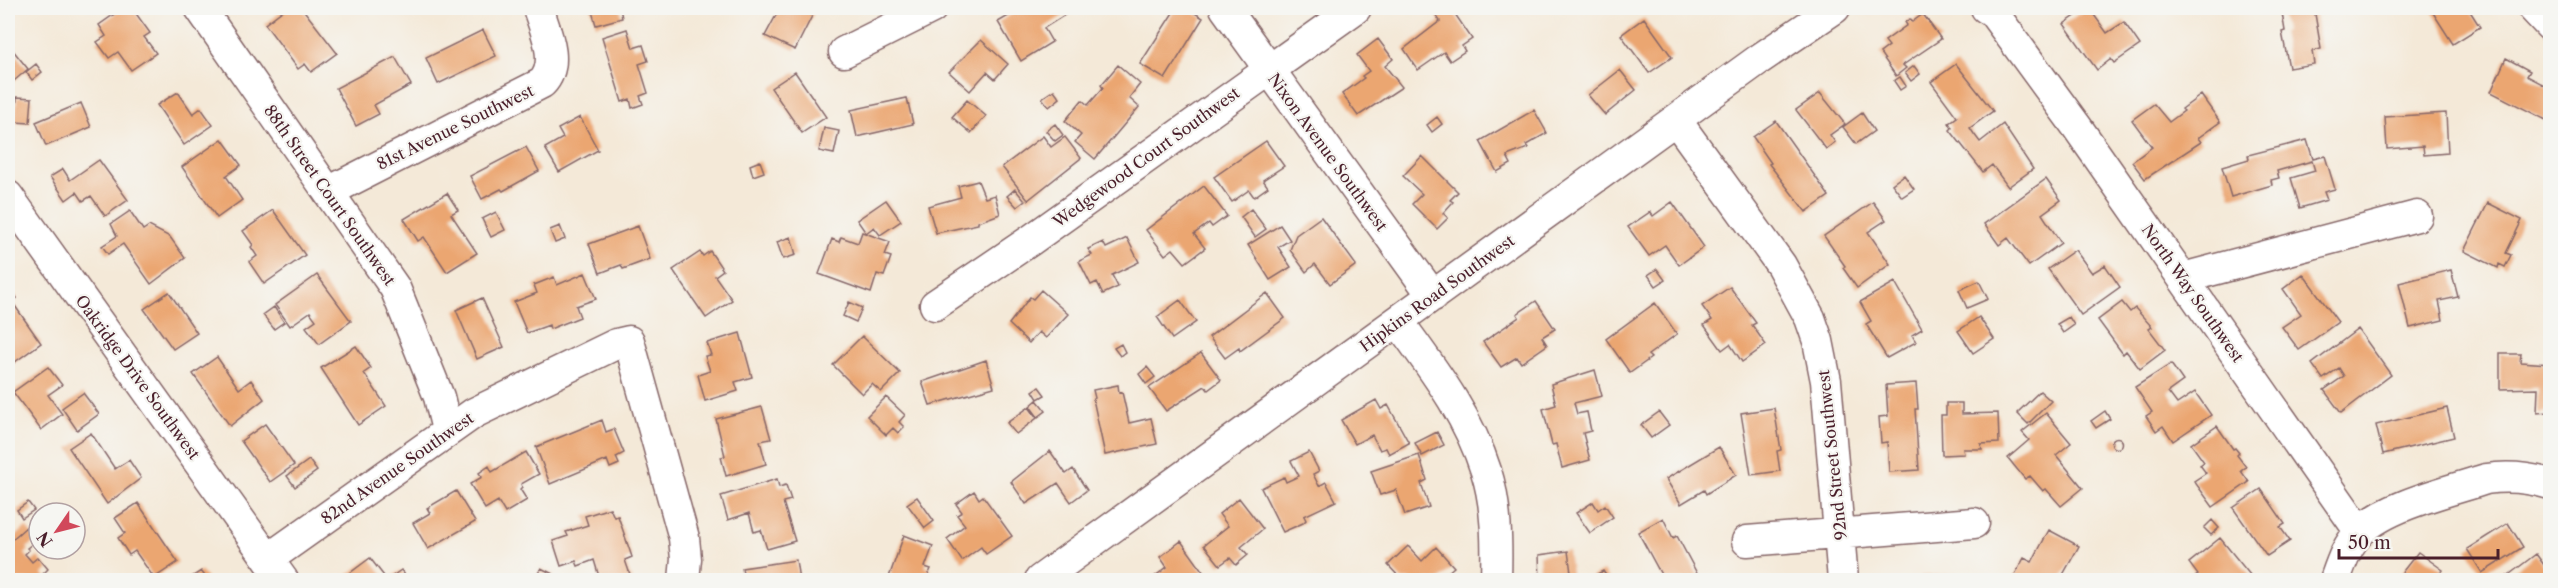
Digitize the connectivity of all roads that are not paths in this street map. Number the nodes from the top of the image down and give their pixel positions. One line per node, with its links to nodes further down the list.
1 (200, 8): 13 (street, 88th Street Court Southwest)
2 (538, 8): 13 (street, 81st Avenue Southwest)
3 (932, 8): 10 (street)
4 (1225, 8): 11 (street, Nixon Avenue Southwest)
5 (1356, 8): 11 (street, Wedgewood Court Southwest)
6 (1835, 8): 12 (street, Hipkins Road Southwest)
7 (2533, 8): 9 (street)
8 (1990, 9): 16 (street, North Way Southwest)
9 (2550, 26)
10 (844, 52)
11 (1268, 69): 17 (street, Nixon Avenue Southwest); 18 (street, Wedgewood Court Southwest)
12 (1676, 120): 17 (street, Hipkins Road Southwest); 24 (street, 92nd Street Southwest)
13 (328, 192): 20 (street, 88th Street Court Southwest)
14 (8, 196): 26 (street, Oakridge Drive Southwest)
15 (2417, 216): 16 (street)
16 (2183, 278): 23 (street, North Way Southwest)
17 (1433, 296): 19 (street, Hipkins Road Southwest)
18 (935, 305)
19 (1398, 321): 28 (street, Hipkins Road Southwest); 29 (street)
20 (447, 430): 26 (street, 82nd Avenue Southwest); 27 (street, 82nd Avenue Southwest)
21 (2550, 484): 23 (street)
22 (1974, 523): 24 (street)
23 (2360, 532): 31 (street)
24 (1840, 533): 25 (street); 30 (street, 92nd Street Southwest)
25 (1746, 541)
26 (276, 570)
27 (684, 580)
28 (1040, 580)
29 (1496, 580)
30 (1843, 580)
31 (2335, 580)

